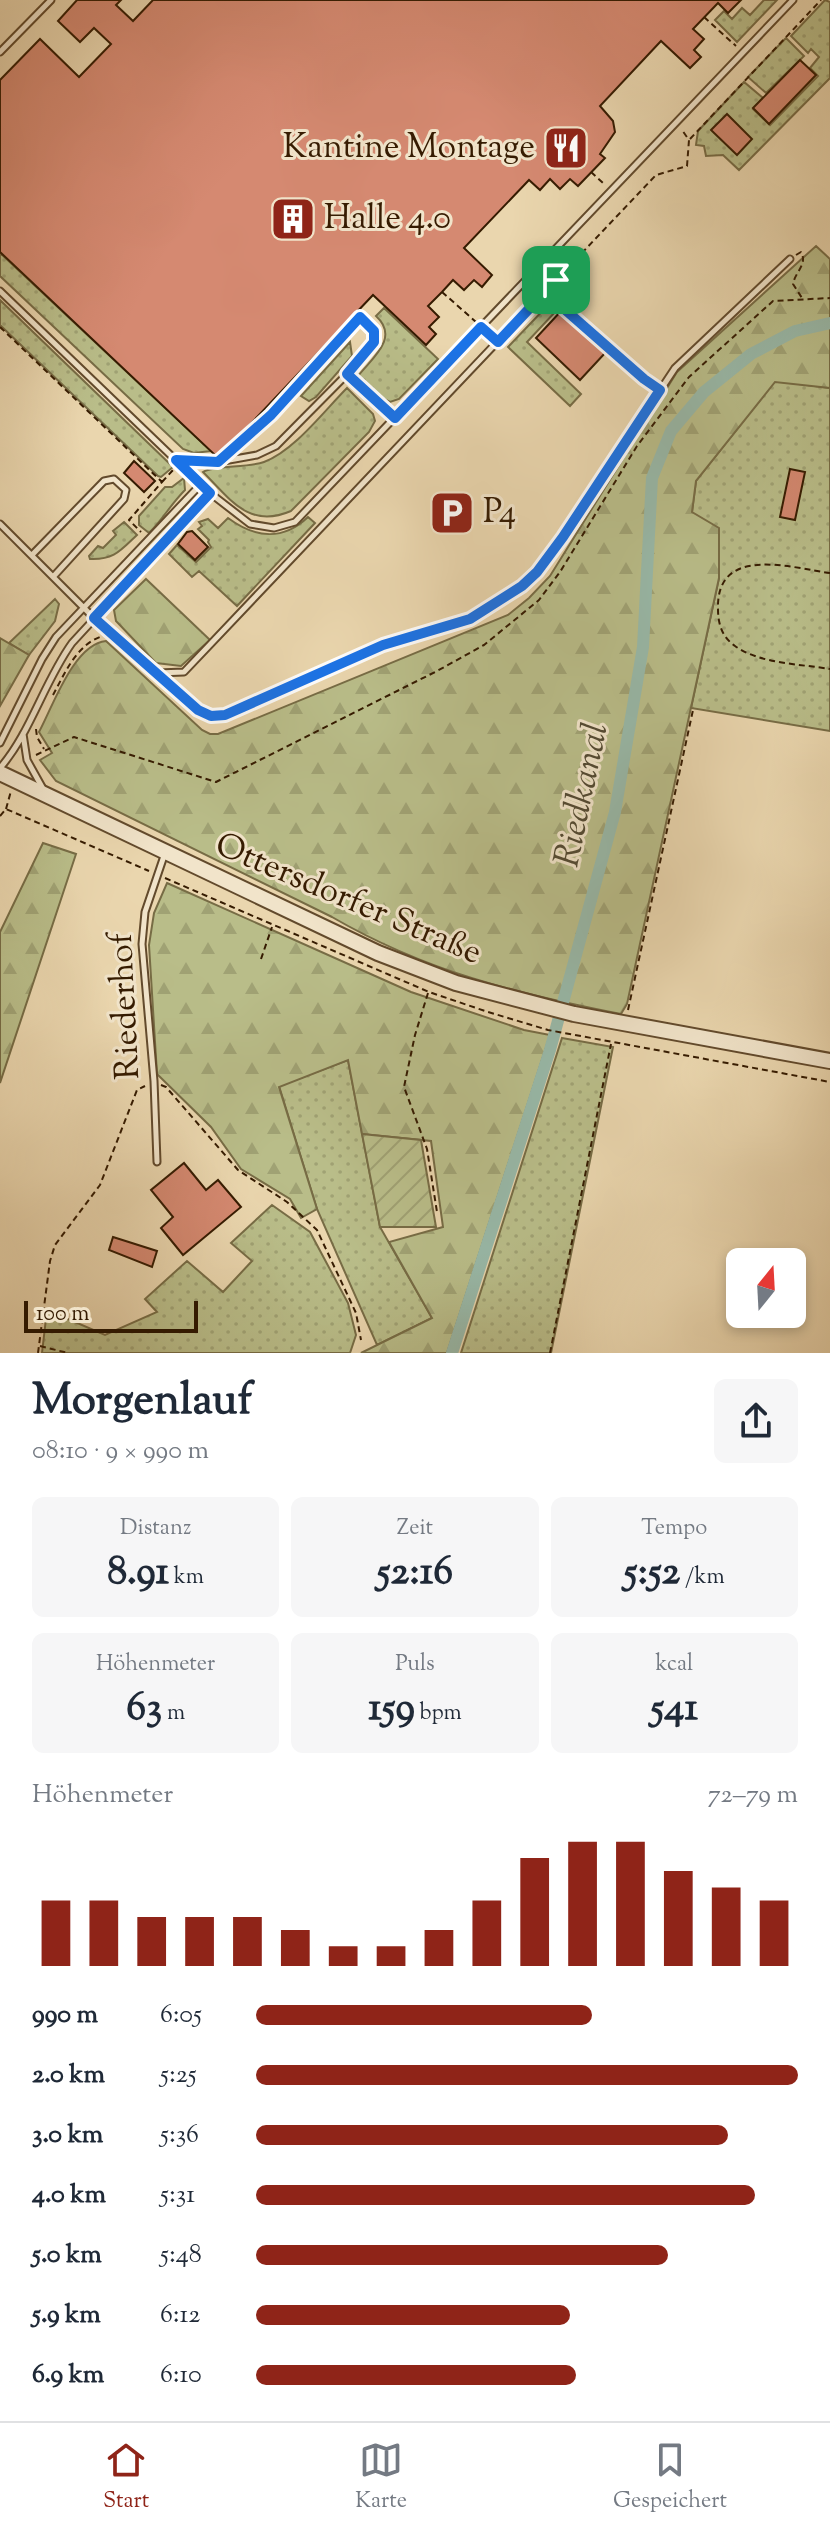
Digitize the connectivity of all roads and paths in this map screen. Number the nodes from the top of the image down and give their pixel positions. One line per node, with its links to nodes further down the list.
1 (51, 0): 5 (lane)
2 (793, 0): 6 (lane)
3 (821, 0): 8 (path)
4 (704, 17): 6 (path)
5 (0, 52)
6 (743, 52): 7 (lane)
7 (675, 124): 8 (path); 10 (lane)
8 (689, 140): 12 (path)
9 (591, 172): 10 (path)
10 (611, 191): 18 (lane)
11 (790, 259): 16 (path); 20 (lane)
12 (556, 280): 20 (path); 37 (lane)
13 (0, 291): 22 (lane)
14 (442, 292): 18 (path)
15 (830, 298): 16 (path)
16 (803, 299): 44 (path)
17 (0, 327): 25 (path)
18 (481, 327): 21 (lane)
19 (347, 374): 21 (lane); 23 (lane); 23 (lane)
20 (660, 390): 37 (lane)
21 (395, 418): 27 (lane)
22 (176, 460): 23 (lane); 26 (lane)
23 (218, 462)
24 (169, 474): 25 (path)
25 (162, 482): 29 (path)
26 (201, 484): 27 (lane); 29 (lane)
27 (210, 493): 34 (lane)
28 (0, 524): 30 (lane)
29 (149, 540): 33 (lane)
30 (32, 555): 32 (lane); 32 (lane)
31 (830, 573): 36 (path)
32 (53, 577): 33 (lane)
33 (83, 607): 34 (lane); 42 (lane)
34 (94, 618): 35 (lane); 41 (lane)
35 (108, 630): 37 (lane); 38 (path)
36 (830, 669)
37 (157, 673)
38 (50, 702)
39 (693, 710): 56 (path)
40 (36, 727): 44 (path)
41 (24, 729): 45 (lane); 46 (lane)
42 (2, 734): 43 (lane)
43 (0, 743)
44 (45, 750): 45 (path)
45 (27, 760): 48 (lane)
46 (0, 770): 47 (street, Ottersdorfer Straße)
47 (15, 780): 48 (street, Ottersdorfer Straße); 49 (path)
48 (47, 796): 51 (street, Ottersdorfer Straße)
49 (6, 809): 50 (path); 52 (path)
50 (0, 816)
51 (166, 852): 52 (lane, Riederhof); 56 (street, Ottersdorfer Straße)
52 (157, 874): 53 (path); 59 (lane, Riederhof)
53 (273, 926): 54 (path); 55 (path)
54 (261, 959)
55 (429, 992): 57 (path); 62 (path)
56 (626, 1023): 58 (street, Ottersdorfer Straße)
57 (612, 1042): 60 (path); 67 (path)
58 (830, 1061)
59 (154, 1081): 61 (lane, Riederhof); 63 (path); 64 (path)
60 (830, 1082)
61 (157, 1162)
62 (437, 1212)
63 (361, 1340)
64 (39, 1346): 65 (path); 66 (path)
65 (38, 1353)
66 (68, 1353)
67 (550, 1353)

